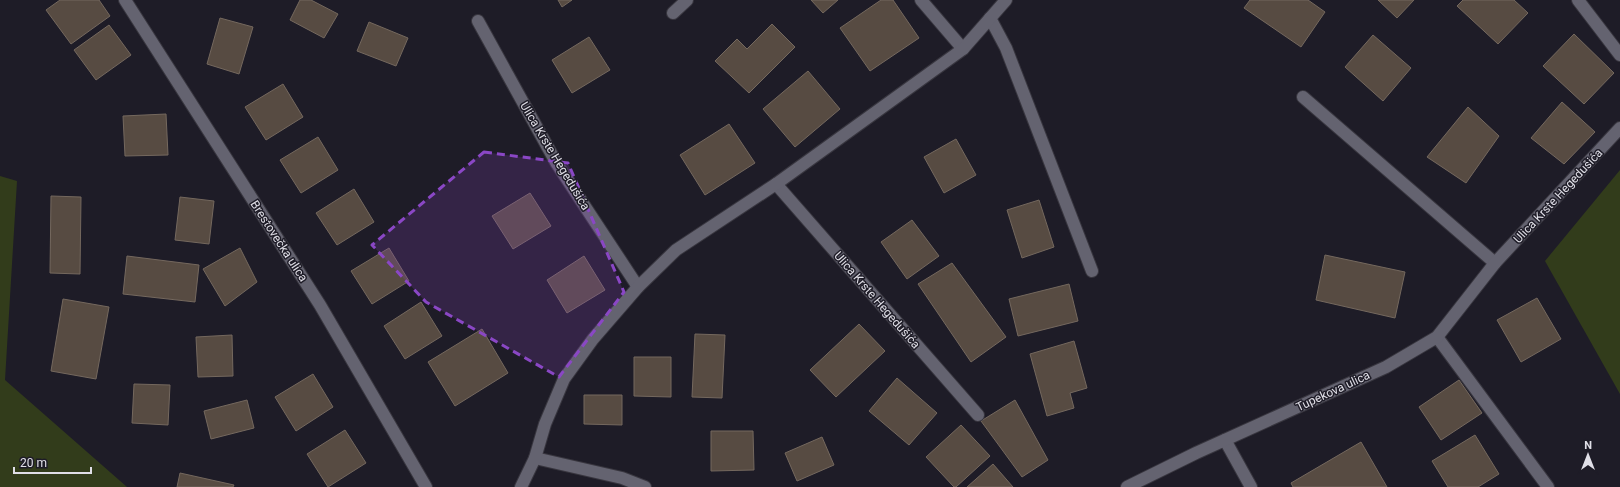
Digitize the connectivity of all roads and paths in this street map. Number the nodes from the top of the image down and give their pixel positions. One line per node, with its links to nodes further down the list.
1 (126, 0): 21 (street, Brestovečka ulica)
2 (687, 0): 6 (street)
3 (921, 0): 9 (street)
4 (1006, 0): 7 (street)
5 (1578, 0): 10 (street)
6 (673, 13)
7 (990, 18): 9 (street); 15 (street)
8 (478, 21): 16 (street, Ulica Krste Hegedušića)
9 (963, 49): 13 (street)
10 (1620, 55)
11 (1303, 97): 14 (street)
12 (1620, 128): 14 (street, Ulica Krste Hegedušića)
13 (776, 184): 16 (street); 18 (street, Ulica Krste Hegedušića)
14 (1495, 263): 17 (street, Tupekova ulica)
15 (1092, 271)
16 (638, 287): 20 (street)
17 (1437, 336): 19 (street, Tupekova ulica); 26 (street)
18 (978, 415)
19 (1226, 440): 24 (street, Tupekova ulica); 25 (street)
20 (535, 458): 22 (street); 23 (street)
21 (426, 487)
22 (520, 487)
23 (645, 487)
24 (1127, 487)
25 (1252, 487)
26 (1548, 487)

